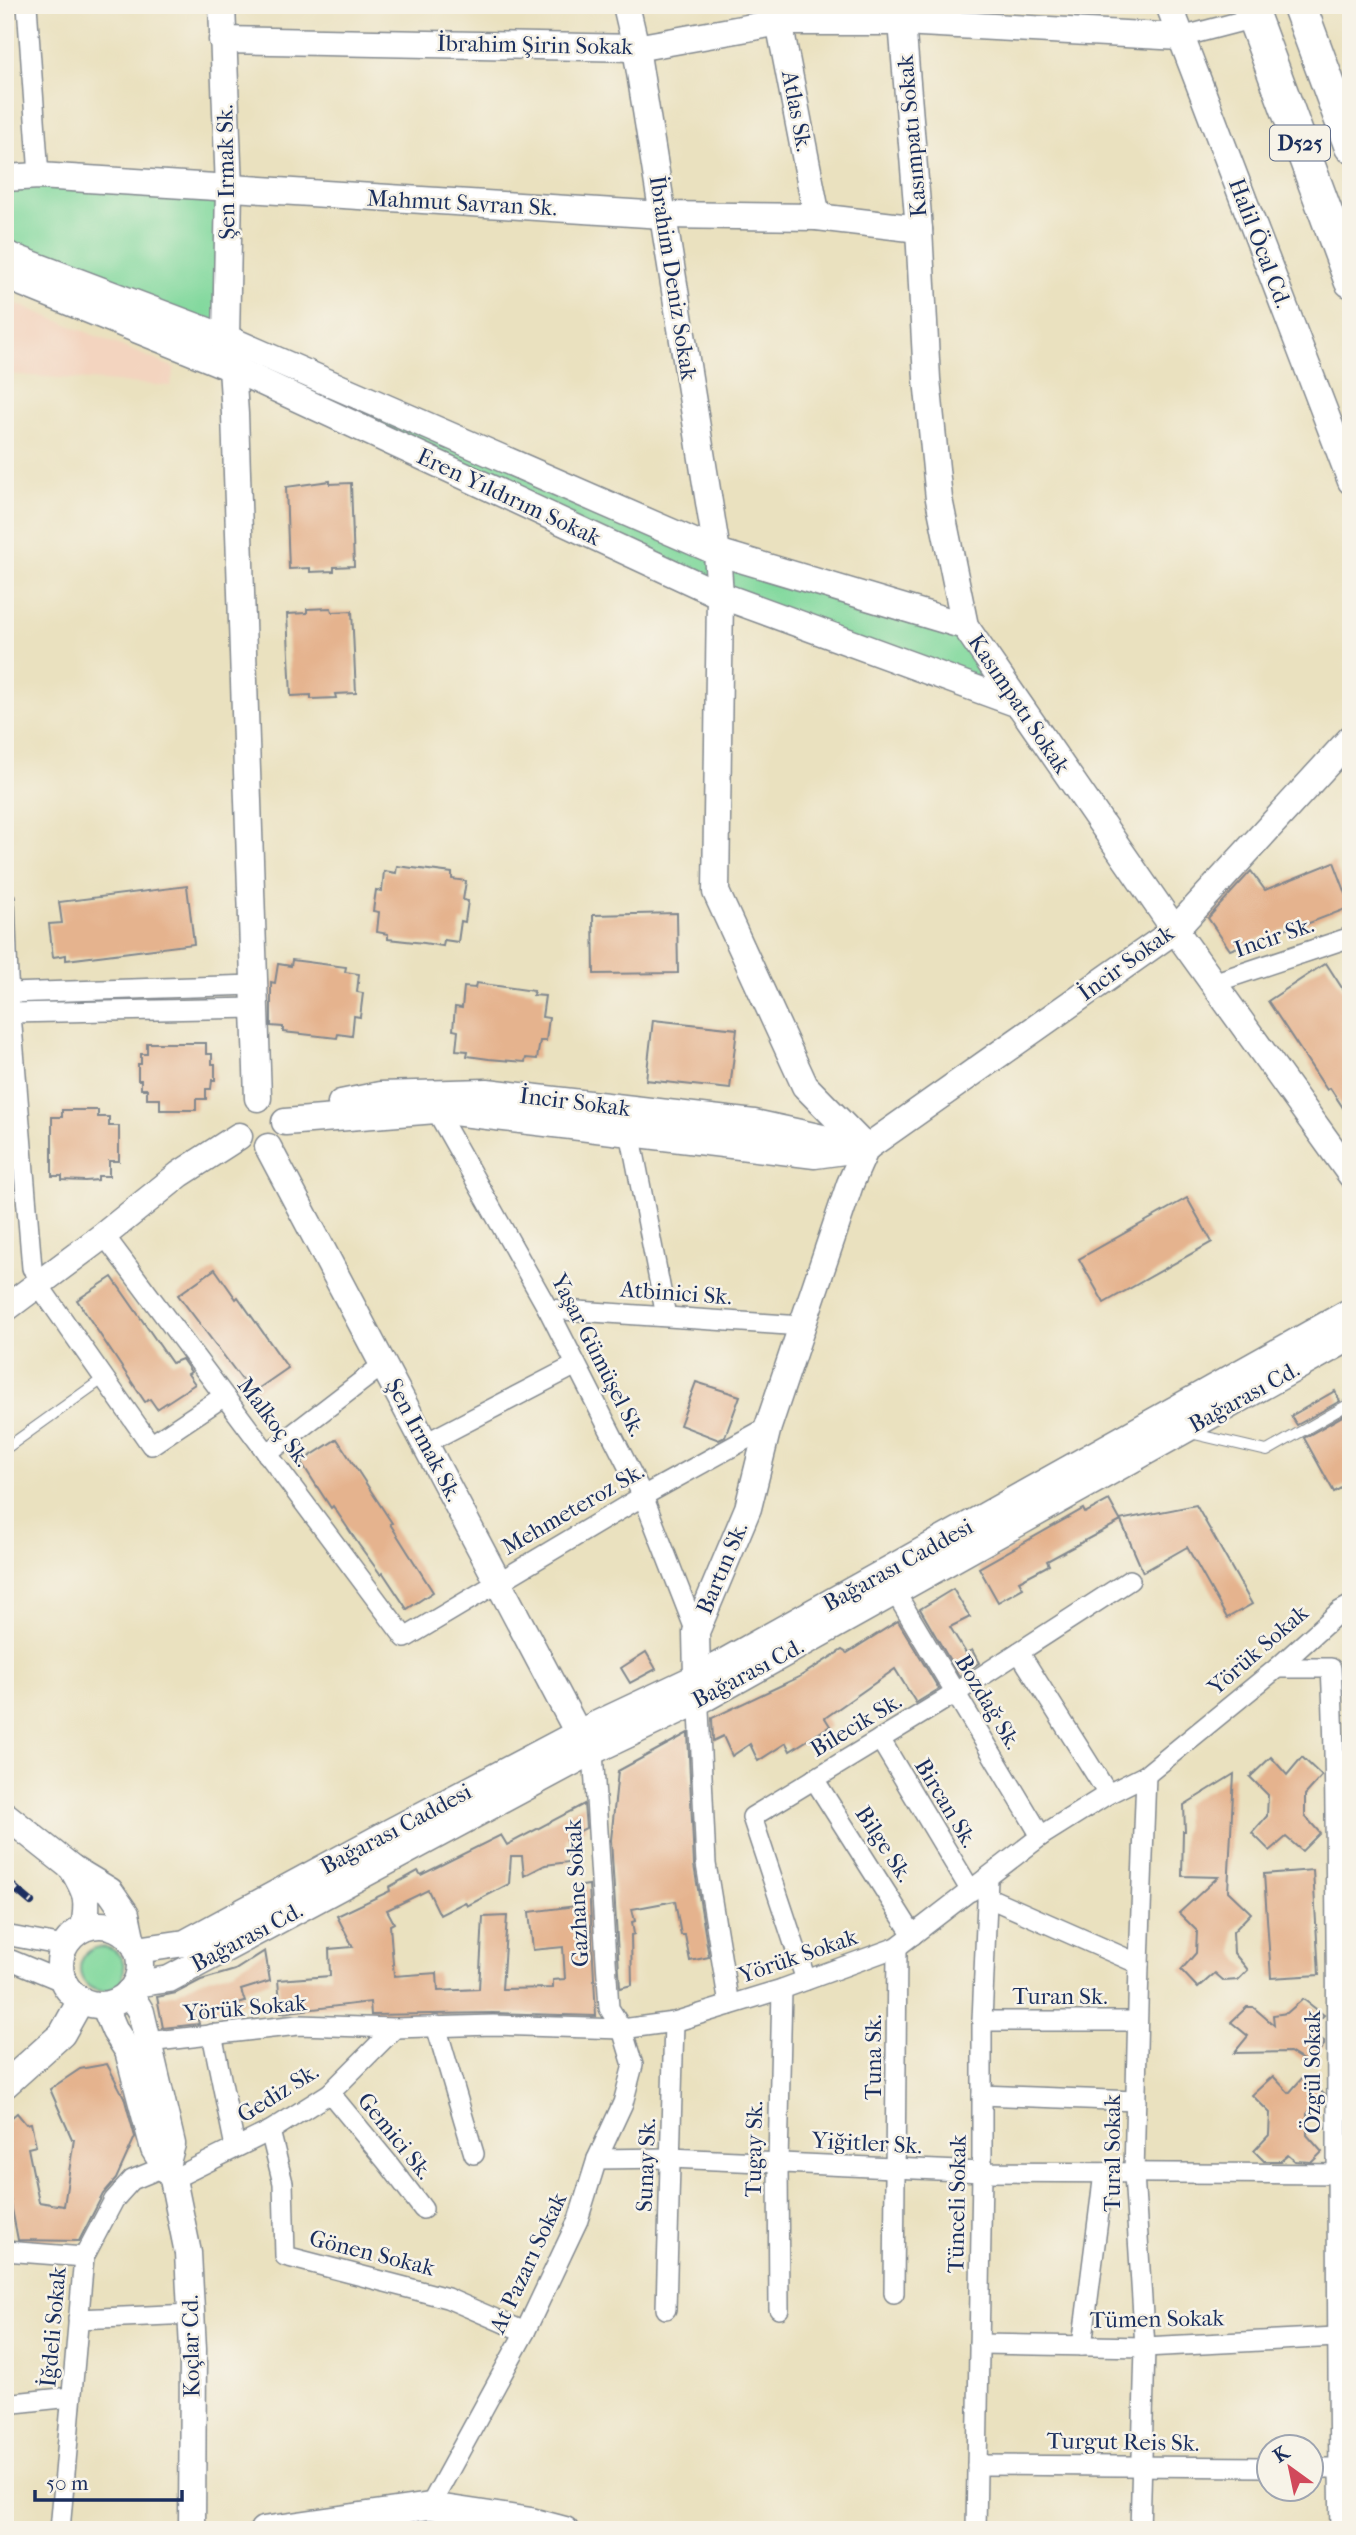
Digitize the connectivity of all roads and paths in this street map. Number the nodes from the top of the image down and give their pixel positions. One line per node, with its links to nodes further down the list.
1 (27, 5): 13 (street)
2 (222, 5): 10 (main road, Şen Irmak Sk.)
3 (626, 5): 11 (main road, İbrahim Deniz Sokak)
4 (1169, 5): 9 (main road, Halil Öcal Cd.)
5 (1299, 5): 12 (highway, D525)
6 (1251, 11): 9 (street); 21 (highway, D525)
7 (778, 13): 8 (main road, İbrahim Şirin Sokak); 11 (main road, İbrahim Şirin Sokak); 17 (main road, Atlas Sk.)
8 (902, 22): 9 (main road, İbrahim Şirin Sokak); 18 (main road, Kasımpatı Sokak)
9 (1181, 37): 24 (main road, Halil Öcal Cd.)
10 (222, 40): 11 (main road, İbrahim Şirin Sokak); 15 (main road, Şen Irmak Sk.)
11 (636, 48): 16 (main road, İbrahim Deniz Sokak)
12 (1351, 146)
13 (39, 176): 14 (main road, Mahmut Savran Sk.); 15 (main road, Mahmut Savran Sk.)
14 (5, 178)
15 (229, 189): 16 (main road, Mahmut Savran Sk.); 22 (main road, Şen Irmak Sk.)
16 (663, 215): 17 (main road, Mahmut Savran Sk.); 25 (main road, İbrahim Deniz Sokak)
17 (817, 217): 18 (main road, Mahmut Savran Sk.)
18 (919, 229): 27 (main road, Kasımpatı Sokak)
19 (5, 254): 22 (main road, Eren Yıldırım Sokak)
20 (5, 276): 23 (main road, Eren Yıldırım Sokak)
21 (1351, 281)
22 (226, 338): 23 (main road, Şen Irmak Sk.); 25 (main road, Eren Yıldırım Sokak)
23 (232, 368): 26 (main road, Eren Yıldırım Sokak); 35 (main road, Şen Irmak Sk.)
24 (1351, 481)
25 (717, 552): 26 (main road, İbrahim Deniz Sokak); 27 (main road, Eren Yıldırım Sokak)
26 (720, 595): 28 (main road, Eren Yıldırım Sokak); 43 (main road, İbrahim Deniz Sokak)
27 (965, 626): 28 (main road, Kasımpatı Sokak)
28 (1018, 704): 31 (main road, Kasımpatı Sokak)
29 (1351, 738): 31 (main road, İncir Sokak)
30 (5, 899): 34 (street)
31 (1175, 930): 33 (main road, Kasımpatı Sokak); 43 (main road, İncir Sokak)
32 (1351, 937): 33 (street, Incir Sk.)
33 (1213, 983): 44 (main road, Kasımpatı Sokak)
34 (9, 993): 35 (street); 36 (street)
35 (254, 997): 36 (street); 37 (main road, Şen Irmak Sk.)
36 (10, 1013): 46 (street)
37 (258, 1098): 39 (main road); 40 (main road)
38 (436, 1110): 39 (main road, İncir Sokak); 41 (main road, İncir Sokak); 49 (street, Yaşar Gümüşel Sk.)
39 (284, 1118): 42 (main road); 43 (main road, İncir Sokak)
40 (237, 1132): 42 (main road); 45 (main road); 46 (main road)
41 (630, 1132): 43 (main road, İncir Sokak); 51 (street)
42 (268, 1147): 54 (main road, Şen Irmak Sk.)
43 (866, 1147): 52 (main road, Bartın Sk.)
44 (1351, 1175)
45 (104, 1234): 46 (main road); 57 (street, Malkoç Sk.)
46 (35, 1276): 47 (main road); 48 (main road); 56 (street)
47 (5, 1288)
48 (5, 1309)
49 (548, 1309): 51 (street, Atbinici Sk.); 55 (street, Yaşar Gümüşel Sk.)
50 (1351, 1311): 59 (main road, Bağarası Caddesi)
51 (666, 1316): 52 (street, Atbinici Sk.)
52 (802, 1326): 60 (main road, Bartın Sk.)
53 (1351, 1338): 59 (main road, Bağarası Cd.)
54 (384, 1364): 61 (main road, Şen Irmak Sk.); 63 (street)
55 (576, 1365): 61 (street); 64 (street, Yaşar Gümüşel Sk.)
56 (104, 1378): 57 (street); 62 (lane)
57 (224, 1396): 63 (street, Malkoç Sk.)
58 (1351, 1404): 59 (lane)
59 (1178, 1422): 67 (main road, Bağarası Cd.); 73 (main road, Bağarası Caddesi)
60 (768, 1427): 64 (street, Mehmeteroz Sk.); 69 (main road, Bartın Sk.)
61 (426, 1443): 66 (main road, Şen Irmak Sk.)
62 (5, 1448)
63 (267, 1454): 70 (street, Malkoç Sk.)
64 (643, 1496): 66 (street, Mehmeteroz Sk.); 69 (street, Yaşar Gümüşel Sk.)
65 (1130, 1580): 71 (street, Bilecik Sk.)
66 (499, 1581): 70 (street, Mehmeteroz Sk.); 77 (main road, Şen Irmak Sk.)
67 (895, 1592): 73 (main road, Bağarası Cd.); 74 (street, Bozdağ Sk.)
68 (1351, 1605): 72 (street, Yörük Sokak)
69 (696, 1632): 73 (main road, Bartın Sk.)
70 (405, 1638)
71 (1019, 1652): 74 (street, Bilecik Sk.); 80 (street)
72 (1277, 1668): 75 (street, Özgül Sokak); 78 (street, Yörük Sokak)
73 (698, 1689): 77 (main road, Bağarası Caddesi); 97 (street, Bartın Sk.)
74 (954, 1694): 76 (street, Bilecik Sk.); 82 (street, Bozdağ Sk.)
75 (1343, 1727): 85 (street, Özgül Sokak)
76 (880, 1740): 79 (street, Bilecik Sk.); 84 (street, Bircan Sk.)
77 (586, 1742): 90 (main road, Bağarası Caddesi); 94 (main road, Bağarası Cd.); 103 (street, Gazhane Sokak)
78 (1146, 1775): 80 (street, Yörük Sokak); 92 (street, Tural Sokak)
79 (814, 1779): 88 (street, Bilge Sk.); 93 (street, Bilecik Sk.)
80 (1108, 1794): 82 (street, Yörük Sokak)
81 (5, 1815): 83 (main road)
82 (1041, 1836): 84 (street, Yörük Sokak)
83 (72, 1868): 86 (main road); 90 (main road)
84 (982, 1889): 88 (street, Yörük Sokak); 92 (street); 98 (street, Tünceli Sokak)
85 (1343, 1904): 106 (street, Özgül Sokak)
86 (84, 1928): 89 (main road); 90 (main road)
87 (5, 1935): 89 (street)
88 (905, 1941): 93 (street, Yörük Sokak); 117 (street, Tuna Sk.)
89 (64, 1946): 96 (main road)
90 (135, 1946): 94 (main road)
91 (5, 1960): 96 (street)
92 (1139, 1964): 99 (street, Tural Sokak)
93 (806, 1980): 95 (street, Yörük Sokak)
94 (132, 1988): 96 (main road); 105 (main road, Koçlar Cd.)
95 (782, 1989): 97 (street, Yörük Sokak); 116 (street, Tugay Sk.)
96 (83, 1996): 107 (main road); 119 (main road, Koçlar Cd.)
97 (729, 2005): 100 (street, Yörük Sokak)
98 (982, 2021): 99 (street, Turan Sk.); 109 (street, Tünceli Sokak)
99 (1137, 2021): 110 (street, Tural Sokak)
100 (674, 2022): 103 (street, Yörük Sokak); 114 (street, Sunay Sk.)
101 (436, 2026): 102 (street, Yörük Sokak); 103 (street, Yörük Sokak); 113 (street)
102 (395, 2028): 104 (street, Yörük Sokak); 108 (street, Gediz Sk.)
103 (622, 2029): 115 (street, At Pazarı Sokak)
104 (212, 2034): 105 (street, Yörük Sokak); 112 (street)
105 (148, 2042): 119 (main road, Koçlar Cd.)
106 (1344, 2083): 122 (street, Özgül Sokak)
107 (5, 2085)
108 (330, 2093): 111 (street, Gediz Sk.); 123 (street, Gemici Sk.)
109 (982, 2095): 110 (street); 118 (street, Tünceli Sokak)
110 (1136, 2101): 121 (street, Tural Sokak)
111 (270, 2131): 112 (street, Gediz Sk.); 131 (street, Gönen Sokak)
112 (235, 2147): 119 (street, Gediz Sk.)
113 (474, 2154)
114 (670, 2158): 115 (street, Yiğitler Sk.); 116 (street, Yiğitler Sk.); 127 (street, Sunay Sk.)
115 (597, 2159): 131 (street, At Pazarı Sokak)
116 (778, 2163): 117 (street, Yiğitler Sk.); 128 (street, Tugay Sk.)
117 (897, 2169): 118 (street, Yiğitler Sk.); 126 (street, Tuna Sk.)
118 (982, 2172): 120 (street, Yiğitler Sk.); 133 (street, Tünceli Sokak)
119 (170, 2173): 125 (street, İğdeli Sokak); 129 (main road, Koçlar Cd.)
120 (1104, 2174): 121 (street, Yiğitler Sk.); 134 (street)
121 (1134, 2174): 122 (street, Yiğitler Sk.); 135 (street, Tural Sokak)
122 (1344, 2175): 132 (street, Özgül Sokak)
123 (423, 2209)
124 (5, 2251): 125 (street)
125 (84, 2257): 130 (street, İğdeli Sokak)
126 (894, 2293)
127 (666, 2309)
128 (779, 2309)
129 (192, 2314): 130 (street); 145 (main road, Koçlar Cd.)
130 (78, 2319): 136 (street, İğdeli Sokak)
131 (525, 2332): 143 (street, At Pazarı Sokak)
132 (1336, 2337): 135 (street, Tümen Sokak); 142 (street, Özgül Sokak)
133 (979, 2344): 134 (street, Tümen Sokak); 138 (street, Tünceli Sokak)
134 (1082, 2346): 135 (street, Tümen Sokak)
135 (1145, 2347): 139 (street, Tural Sokak)
136 (71, 2397): 137 (street); 144 (street, İğdeli Sokak)
137 (5, 2404)
138 (977, 2465): 139 (street, Turgut Reis Sk.); 148 (street, Tünceli Sokak)
139 (1142, 2467): 140 (street, Turgut Reis Sk.); 149 (street, Tural Sokak)
140 (1254, 2468)
141 (1324, 2468): 142 (street)
142 (1339, 2468): 150 (street, Özgül Sokak)
143 (430, 2506): 146 (main road); 147 (main road)
144 (60, 2530)
145 (192, 2530)
146 (263, 2530)
147 (565, 2530)
148 (976, 2530)
149 (1140, 2530)
150 (1340, 2530)

